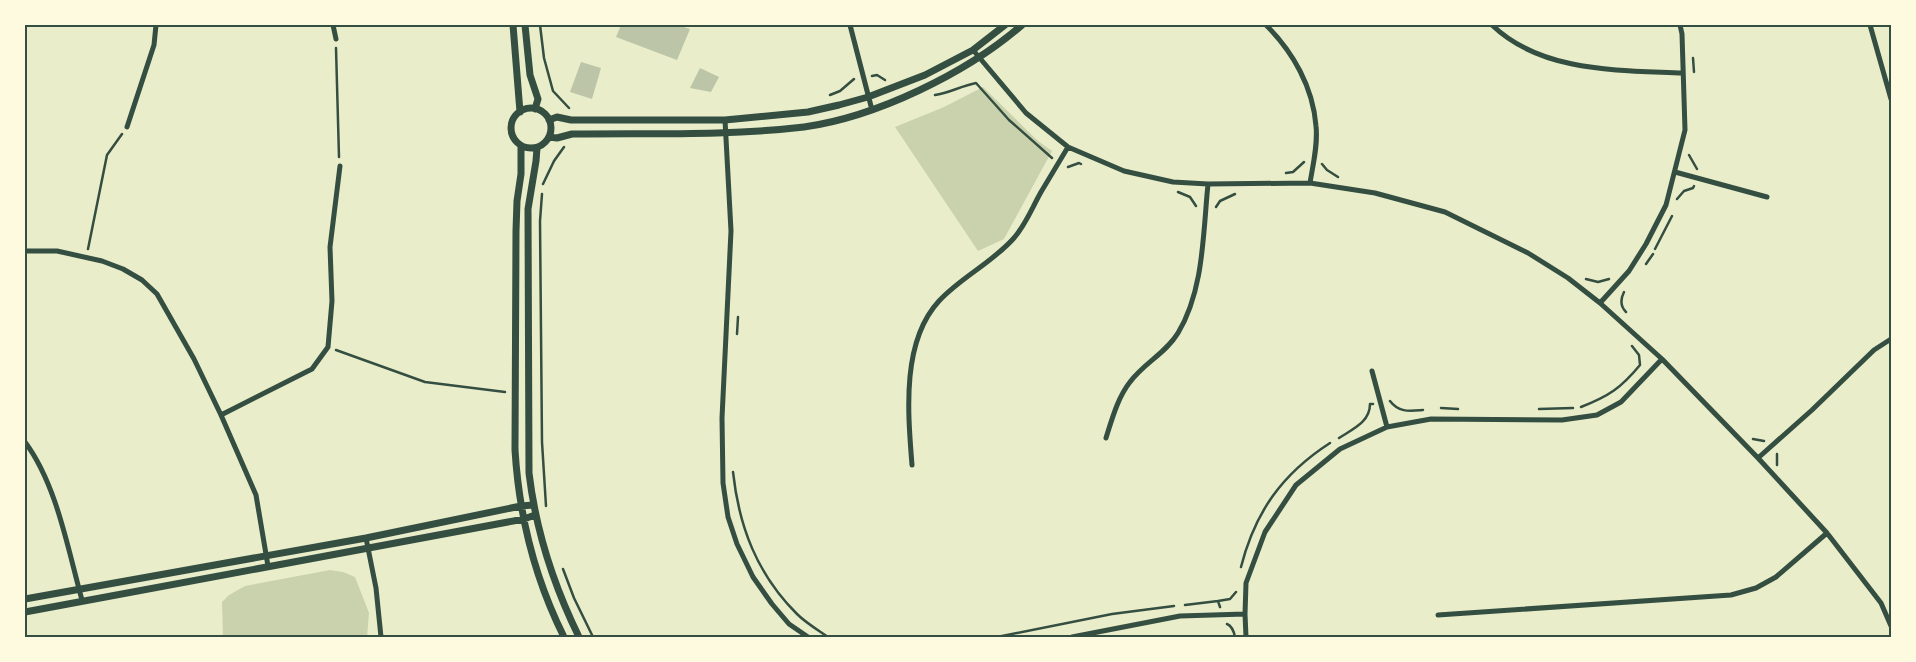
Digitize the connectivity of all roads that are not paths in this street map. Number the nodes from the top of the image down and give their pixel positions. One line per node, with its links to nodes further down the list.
1 (156, 25): 23 (street)
2 (333, 25): 12 (street)
3 (513, 25): 20 (street)
4 (525, 25): 18 (street)
5 (850, 25): 16 (street)
6 (1005, 25): 13 (street)
7 (1022, 25): 14 (street)
8 (1266, 25): 31 (street)
9 (1492, 25): 15 (street)
10 (1680, 25): 15 (street)
11 (1870, 25): 17 (street)
12 (336, 38)
13 (973, 50): 14 (street); 16 (street)
14 (979, 58): 19 (street); 27 (street)
15 (1683, 74): 30 (street)
16 (868, 97): 19 (street); 22 (street)
17 (1891, 99)
18 (535, 109): 20 (street); 21 (street)
19 (872, 110): 24 (street)
20 (520, 112): 26 (street)
21 (549, 120): 22 (street); 25 (street)
22 (725, 120): 24 (street)
23 (127, 127)
24 (725, 132): 25 (street); 64 (street)
25 (549, 137): 28 (street)
26 (521, 146): 28 (street); 46 (street)
27 (1068, 146): 32 (street); 44 (street)
28 (537, 148): 45 (street)
29 (340, 166): 39 (street)
30 (1675, 172): 33 (street); 35 (street)
31 (1310, 183): 32 (street); 35 (street)
32 (1208, 184): 41 (street)
33 (1766, 197)
34 (25, 251): 39 (street)
35 (1600, 303): 37 (street)
36 (1891, 339): 43 (street)
37 (1662, 359): 40 (street); 43 (street)
38 (1372, 371): 40 (street)
39 (221, 415): 52 (street)
40 (1387, 427): 58 (street)
41 (1106, 438)
42 (25, 442): 54 (street)
43 (1758, 458): 49 (street)
44 (912, 465)
45 (533, 505): 46 (street); 47 (street)
46 (520, 506): 48 (street); 50 (street)
47 (535, 515): 48 (street); 63 (street)
48 (524, 519): 51 (street); 62 (street)
49 (1827, 533): 59 (street); 60 (street)
50 (366, 538): 51 (street); 52 (street)
51 (368, 549): 53 (street); 61 (street)
52 (267, 554): 53 (street); 54 (street)
53 (268, 566): 56 (street)
54 (78, 588): 55 (street); 56 (street)
55 (25, 599)
56 (82, 600): 57 (street)
57 (25, 612)
58 (1245, 614): 65 (street); 66 (street)
59 (1438, 615)
60 (1891, 626)
61 (381, 637)
62 (564, 637)
63 (579, 637)
64 (808, 637)
65 (1072, 637)
66 (1246, 637)

